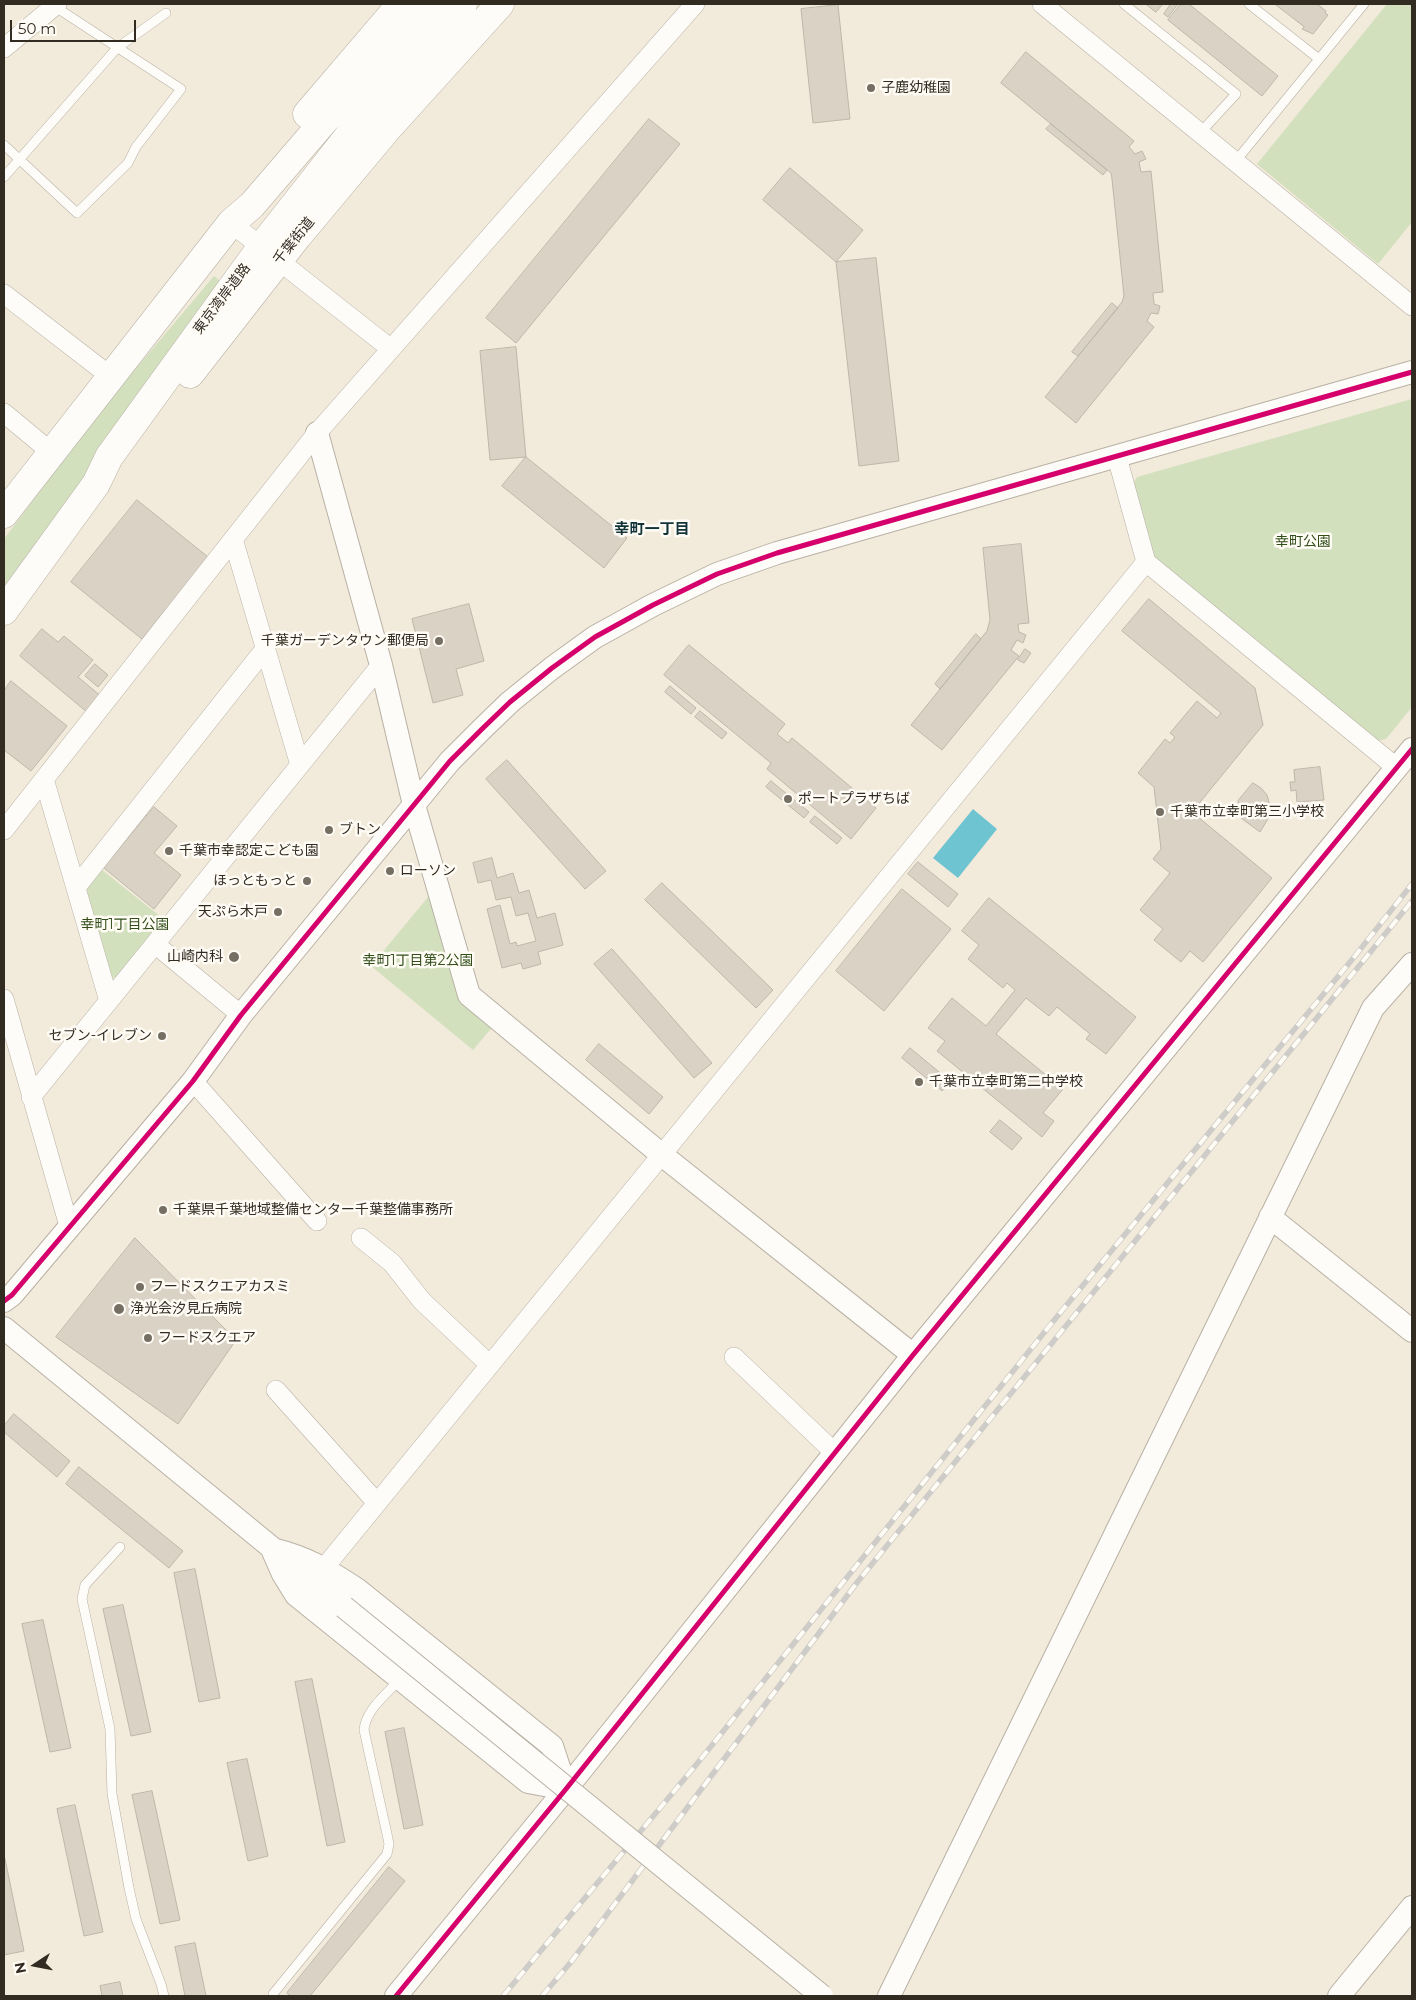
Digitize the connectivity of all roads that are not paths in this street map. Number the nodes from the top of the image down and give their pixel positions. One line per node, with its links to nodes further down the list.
1 (401, 4): 20 (highway)
2 (432, 4): 20 (highway)
3 (463, 4): 21 (highway)
4 (500, 4): 21 (highway, 千葉街道)
5 (695, 4): 24 (street)
6 (1042, 4): 15 (street)
7 (1124, 4): 15 (lane)
8 (1249, 4): 14 (lane)
9 (1364, 4): 14 (lane)
10 (55, 5): 12 (street); 13 (lane)
11 (166, 13): 13 (lane)
12 (4, 48)
13 (117, 48): 17 (lane); 17 (lane)
14 (1319, 59): 18 (lane)
15 (1200, 133): 18 (street)
16 (4, 145): 17 (lane)
17 (19, 160): 19 (lane)
18 (1235, 162): 23 (street)
19 (4, 177)
20 (231, 223): 21 (street); 26 (highway)
21 (270, 253): 24 (street); 34 (highway, 千葉街道)
22 (4, 294): 26 (street)
23 (1412, 306)
24 (392, 349): 28 (street)
25 (1412, 372): 30 (street)
26 (110, 376): 29 (highway)
27 (4, 413): 29 (street)
28 (317, 433): 32 (street); 36 (street)
29 (51, 452): 31 (highway)
30 (1117, 457): 33 (street); 41 (street)
31 (4, 514)
32 (234, 539): 35 (street); 40 (street)
33 (1146, 562): 39 (street); 51 (street)
34 (4, 611)
35 (264, 649): 38 (street); 43 (street)
36 (381, 665): 38 (street); 41 (street)
37 (1412, 749): 39 (street)
38 (300, 765): 44 (street)
39 (1397, 768): 59 (street)
40 (44, 779): 42 (street); 43 (street)
41 (414, 805): 48 (street); 51 (street)
42 (4, 830)
43 (77, 886): 47 (street)
44 (155, 944): 47 (street); 48 (street)
45 (1412, 964): 52 (street)
46 (4, 999): 50 (street)
47 (109, 1001): 50 (street)
48 (241, 1015): 49 (street)
49 (193, 1080): 53 (street); 54 (street)
50 (32, 1097): 54 (street)
51 (662, 1154): 59 (street); 61 (street)
52 (1270, 1217): 58 (street); 75 (street)
53 (317, 1221)
54 (69, 1226): 56 (street)
55 (361, 1238): 61 (street)
56 (4, 1301)
57 (4, 1328): 66 (street)
58 (1412, 1331)
59 (914, 1355): 63 (street)
60 (734, 1357): 63 (street)
61 (490, 1365): 64 (street)
62 (276, 1390): 64 (street)
63 (835, 1453): 69 (street)
64 (377, 1503): 67 (street)
65 (120, 1547): 72 (lane)
66 (272, 1548): 67 (street); 68 (street); 74 (street, bridge)
67 (324, 1568): 69 (street)
68 (400, 1679): 69 (street); 71 (lane)
69 (566, 1789): 73 (street)
70 (1412, 1907): 76 (street)
71 (273, 1994)
72 (164, 1996)
73 (396, 1996)
74 (822, 1996)
75 (889, 1996)
76 (1339, 1996)

